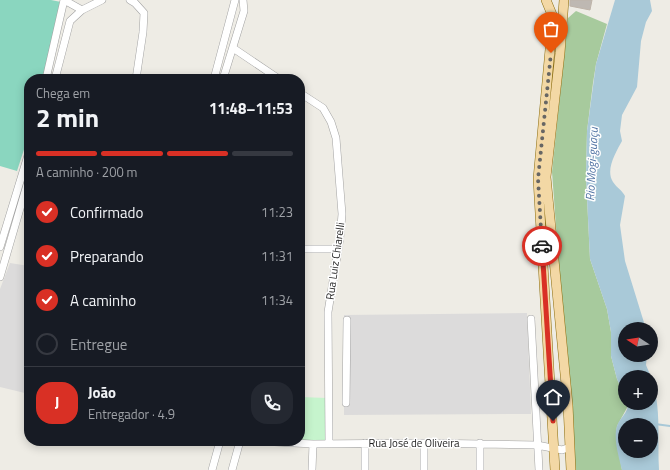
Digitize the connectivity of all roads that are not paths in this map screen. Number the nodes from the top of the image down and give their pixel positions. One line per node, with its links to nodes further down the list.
1 (64, 0): 9 (street); 11 (street)
2 (89, 0): 9 (street)
3 (102, 0): 9 (street)
4 (130, 0): 13 (street)
5 (235, 0): 14 (street)
6 (243, 0): 10 (street)
7 (546, 0): 26 (main road)
8 (564, 0): 27 (main road)
9 (85, 9): 12 (street)
10 (233, 48): 15 (street); 16 (street)
11 (47, 74)
12 (56, 74)
13 (137, 74)
14 (215, 74)
15 (224, 74)
16 (272, 74)
17 (305, 96): 22 (street, Rua Luiz Chiarelli)
18 (24, 168): 20 (street)
19 (24, 200): 23 (street)
20 (0, 247)
21 (305, 249): 22 (street)
22 (338, 250): 29 (street, Rua Luiz Chiarelli)
23 (0, 277)
24 (347, 320): 28 (street)
25 (531, 320): 35 (street)
26 (550, 382): 27 (main road); 38 (main road)
27 (566, 383): 39 (main road)
28 (346, 403)
29 (329, 443): 30 (street, Rua José de Oliveira); 34 (street, Rua José de Oliveira)
30 (365, 443): 31 (street, Rua José de Oliveira); 43 (street)
31 (424, 443): 32 (street, Rua José de Oliveira); 44 (street)
32 (480, 443): 35 (street, Rua José de Oliveira); 45 (street)
33 (305, 444): 34 (street, Rua José de Oliveira)
34 (313, 444): 42 (street)
35 (537, 444): 38 (street, Rua José de Oliveira); 46 (street)
36 (219, 446): 40 (street)
37 (239, 446): 41 (street)
38 (554, 447): 39 (street, Rua José de Oliveira); 47 (main road)
39 (570, 447): 48 (main road)
40 (212, 470)
41 (232, 470)
42 (312, 470)
43 (365, 470)
44 (424, 470)
45 (480, 470)
46 (539, 470)
47 (556, 470)
48 (571, 470)

